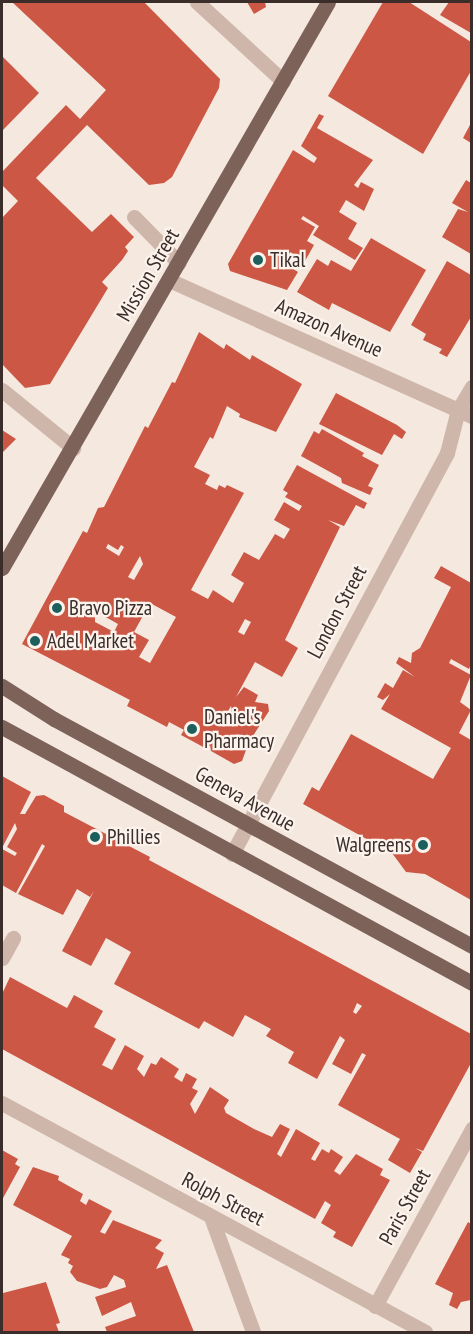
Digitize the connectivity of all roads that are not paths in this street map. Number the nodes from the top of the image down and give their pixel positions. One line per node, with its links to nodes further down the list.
1 (197, 2): 3 (street)
2 (328, 2): 3 (main road, Mission Street)
3 (283, 81): 5 (main road, Mission Street)
4 (134, 217): 5 (street)
5 (179, 263): 6 (main road, Mission Street)
6 (170, 280): 9 (street, Amazon Avenue); 10 (main road, Mission Street)
7 (471, 387): 9 (street, London Street)
8 (2, 390): 10 (street)
9 (465, 413): 14 (street, London Street)
10 (73, 448): 11 (main road, Mission Street)
11 (2, 568)
12 (2, 686): 14 (main road, Geneva Avenue)
13 (2, 727): 15 (main road)
14 (248, 825): 15 (street, London Street); 17 (main road, Geneva Avenue)
15 (232, 854): 19 (main road)
16 (13, 938): 18 (street)
17 (471, 945)
18 (2, 958)
19 (471, 983)
20 (2, 1103): 22 (street, Rolph Street)
21 (471, 1129): 23 (street, Paris Street)
22 (211, 1217): 23 (street, Rolph Street); 24 (street)
23 (375, 1306): 25 (street, Rolph Street)
24 (253, 1332)
25 (424, 1332)

